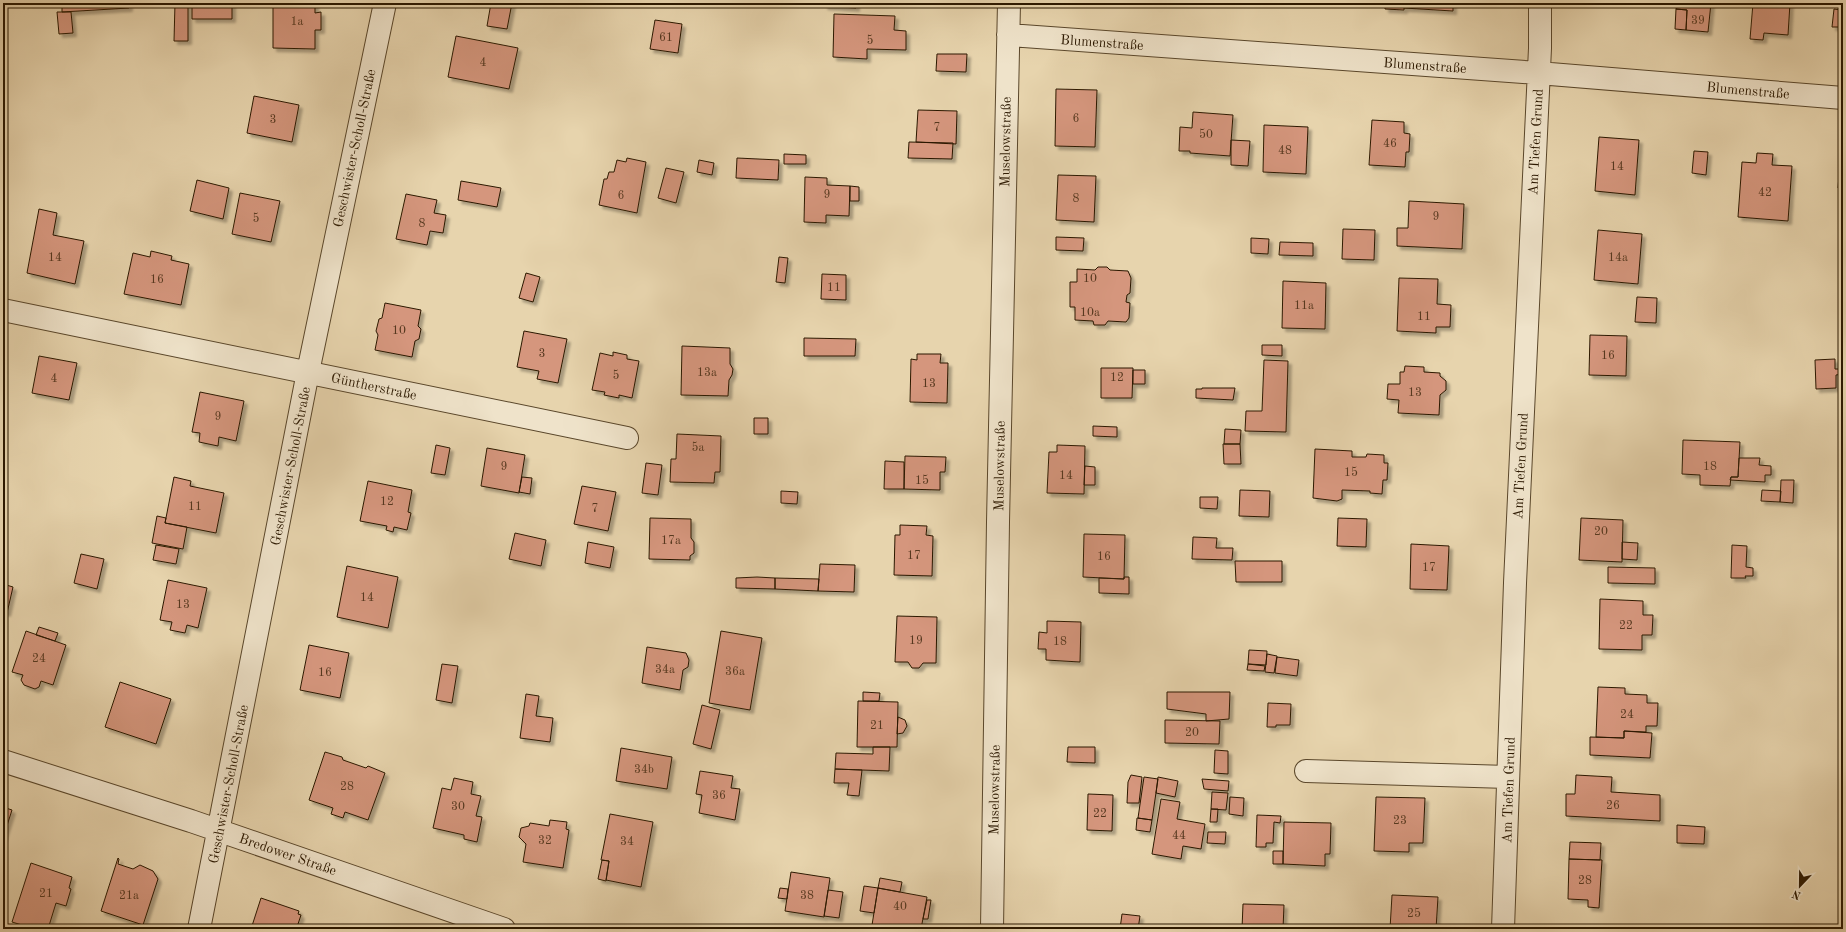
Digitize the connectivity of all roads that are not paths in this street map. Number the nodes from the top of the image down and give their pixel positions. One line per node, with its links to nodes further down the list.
1 (385, 3): 8 (street, Geschwister-Scholl-Straße)
2 (1009, 3): 4 (street, Muselowstraße)
3 (1540, 3): 5 (street, Am Tiefen Grund)
4 (1008, 35): 5 (street, Blumenstraße); 16 (street, Muselowstraße)
5 (1538, 73): 6 (street, Blumenstraße); 12 (street, Am Tiefen Grund)
6 (1843, 98)
7 (3, 310): 8 (street, Güntherstraße)
8 (308, 372): 9 (street, Güntherstraße); 13 (street, Geschwister-Scholl-Straße)
9 (627, 438)
10 (3, 761): 13 (street, Bredower Straße)
11 (1306, 771): 12 (street)
12 (1508, 777): 17 (street, Am Tiefen Grund)
13 (219, 830): 14 (street, Geschwister-Scholl-Straße); 15 (street, Bredower Straße)
14 (199, 929)
15 (504, 929)
16 (992, 929)
17 (1503, 929)

